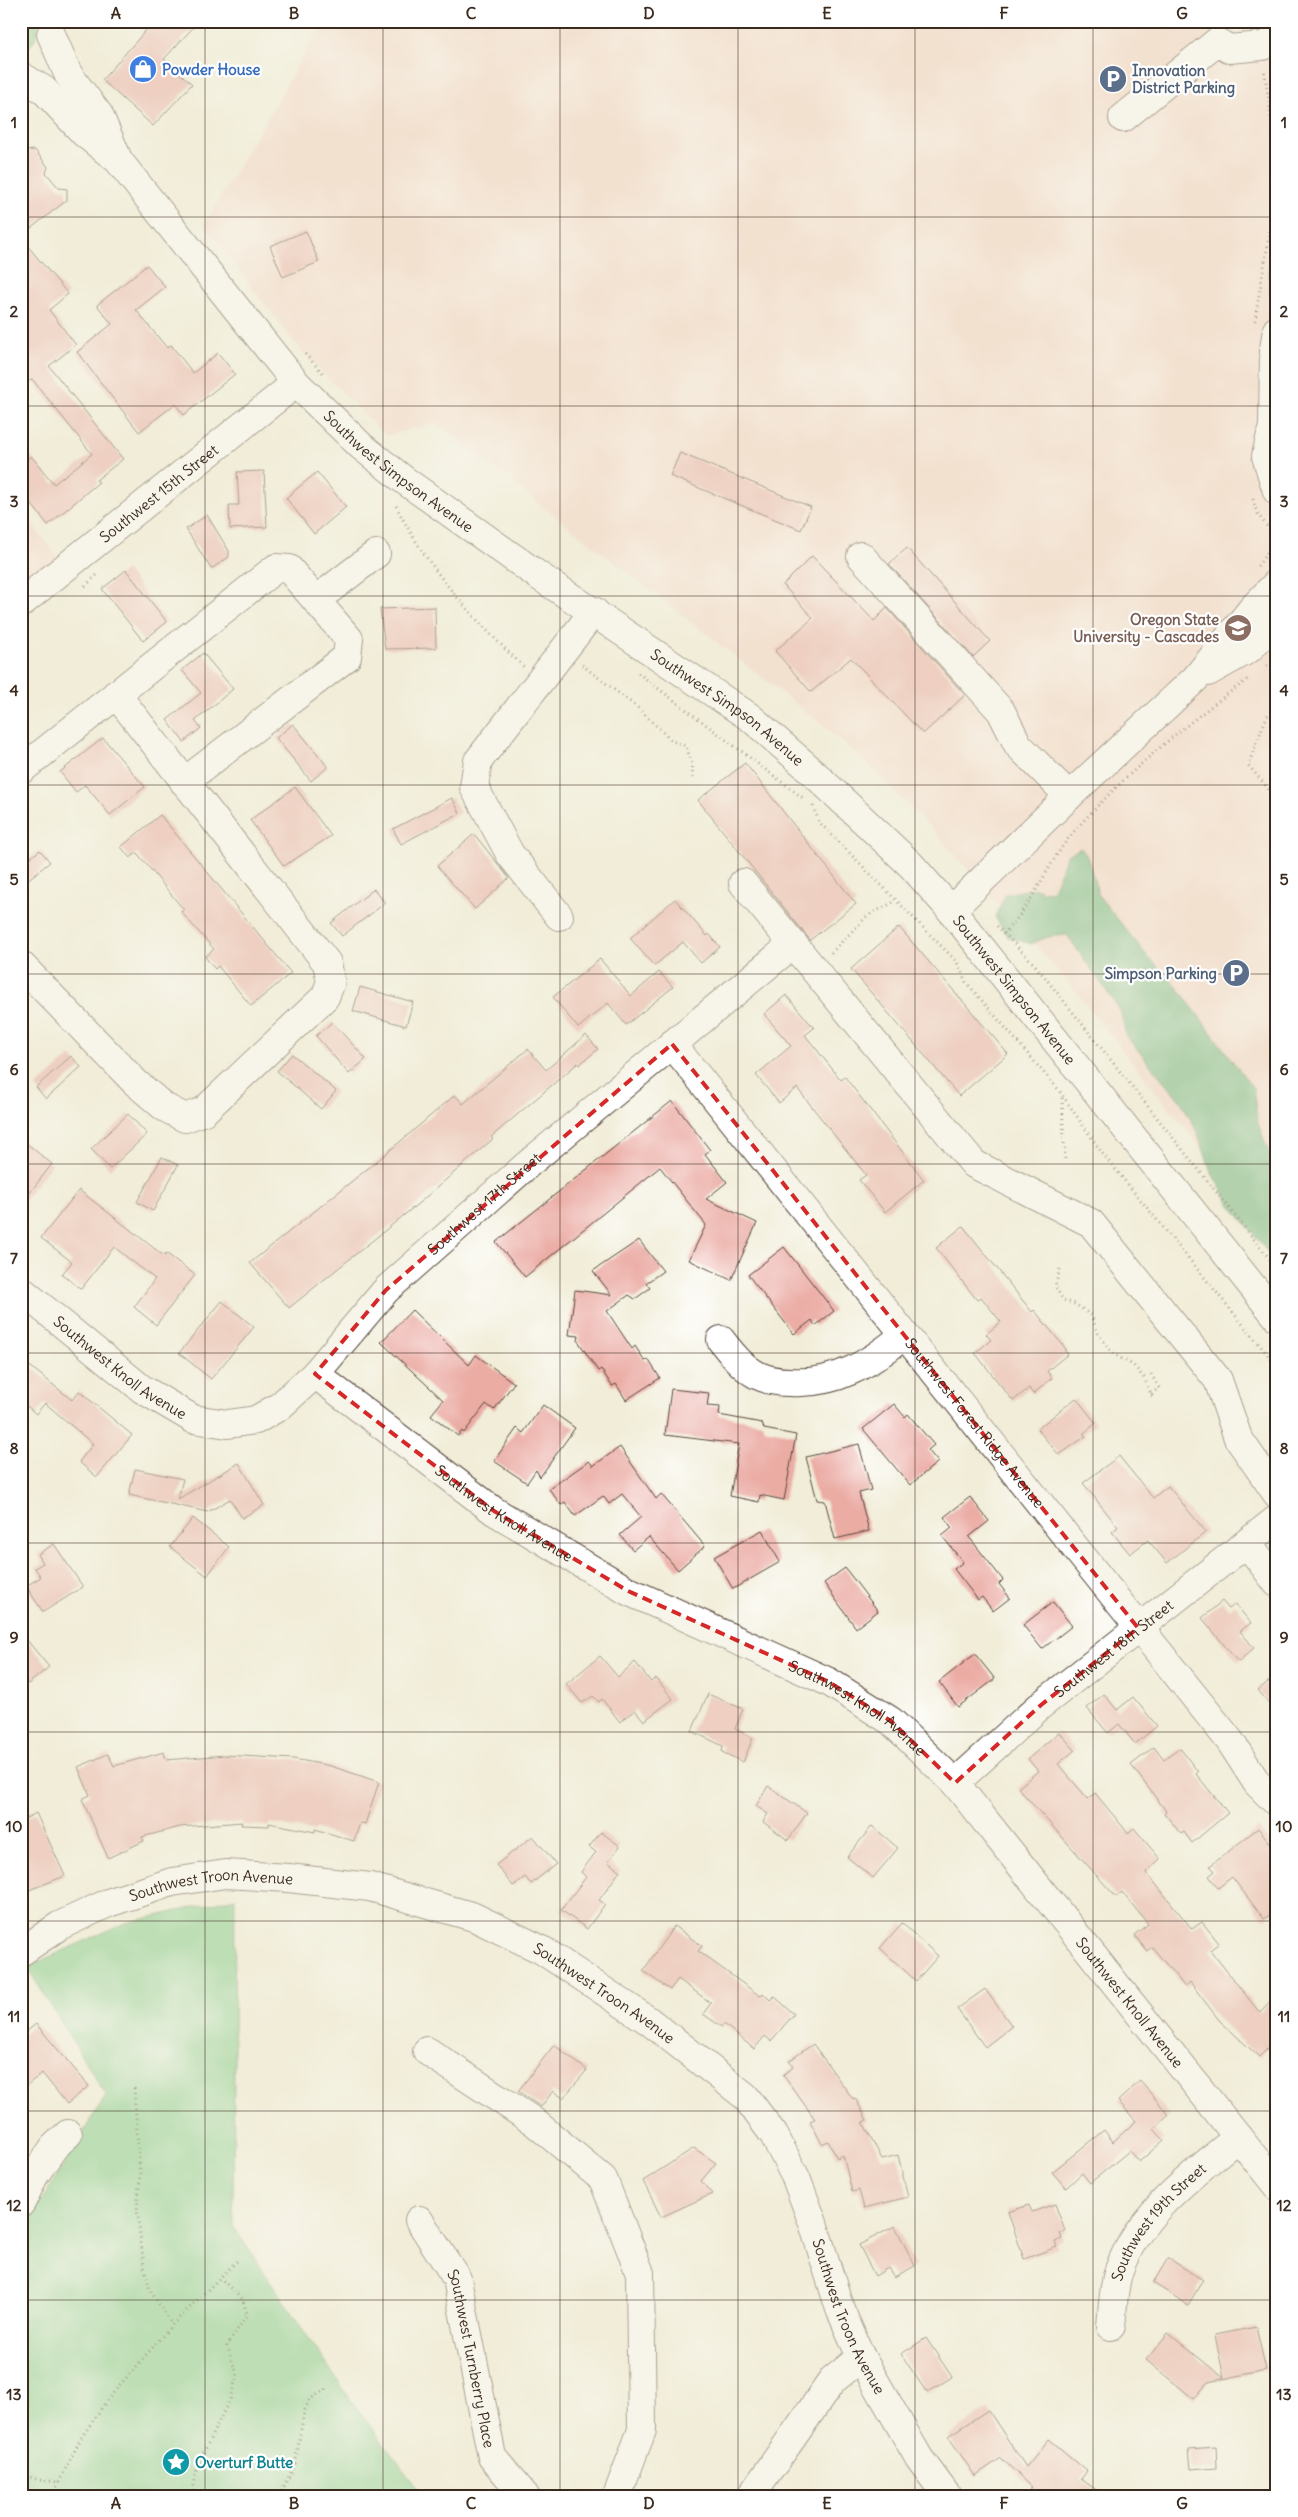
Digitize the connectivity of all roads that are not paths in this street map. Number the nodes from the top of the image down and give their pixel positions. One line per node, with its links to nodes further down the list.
1 (51, 25): 3 (street); 6 (street, Southwest Simpson Avenue)
2 (1269, 43): 5 (street)
3 (21, 69)
4 (21, 76): 6 (street, Southwest Simpson Avenue)
5 (1123, 118)
6 (118, 160): 8 (street, Southwest Simpson Avenue)
7 (1265, 330): 9 (street)
8 (296, 383): 15 (street, Southwest 15th Street); 16 (street, Southwest Simpson Avenue)
9 (1275, 430): 10 (street)
10 (1265, 494)
11 (376, 554): 14 (street)
12 (861, 556): 22 (street)
13 (1266, 576): 18 (street)
14 (316, 600): 19 (street); 21 (street)
15 (21, 603)
16 (594, 611): 24 (street, Southwest Simpson Avenue); 25 (street)
17 (1277, 620): 18 (street)
18 (1195, 679): 22 (street)
19 (116, 694): 20 (street); 21 (street)
20 (21, 770)
21 (184, 782): 27 (street)
22 (1069, 796): 24 (street)
23 (743, 883): 26 (street)
24 (951, 910): 30 (street, Southwest Simpson Avenue)
25 (559, 916)
26 (793, 944): 28 (street, Southwest 17th Street); 35 (street)
27 (21, 965)
28 (672, 1044): 31 (street, Southwest Forest Ridge Avenue); 33 (street, Southwest 17th Street)
29 (21, 1290): 34 (street, Southwest Knoll Avenue)
30 (1277, 1317)
31 (904, 1335): 32 (street); 39 (street, Southwest Forest Ridge Avenue)
32 (721, 1340)
33 (315, 1374): 34 (street, Southwest 17th Street); 40 (street, Southwest Knoll Avenue)
34 (228, 1424)
35 (1277, 1494)
36 (1277, 1519): 37 (street, Southwest 18th Street)
37 (1247, 1543): 38 (street); 39 (street, Southwest 18th Street)
38 (1277, 1583)
39 (1138, 1628): 40 (street, Southwest 18th Street); 41 (street, Southwest Forest Ridge Avenue)
40 (955, 1783): 45 (street, Southwest Knoll Avenue)
41 (1277, 1803)
42 (21, 1952): 50 (street, Southwest Troon Avenue)
43 (426, 2051): 52 (street)
44 (68, 2134): 47 (street)
45 (1238, 2138): 46 (street, Southwest Knoll Avenue); 49 (street, Southwest 19th Street)
46 (1277, 2186)
47 (21, 2203)
48 (419, 2220): 51 (street, Southwest Turnberry Place)
49 (1111, 2326)
50 (861, 2356): 53 (street); 54 (street, Southwest Troon Avenue)
51 (525, 2496)
52 (617, 2496)
53 (751, 2496)
54 (947, 2496)

